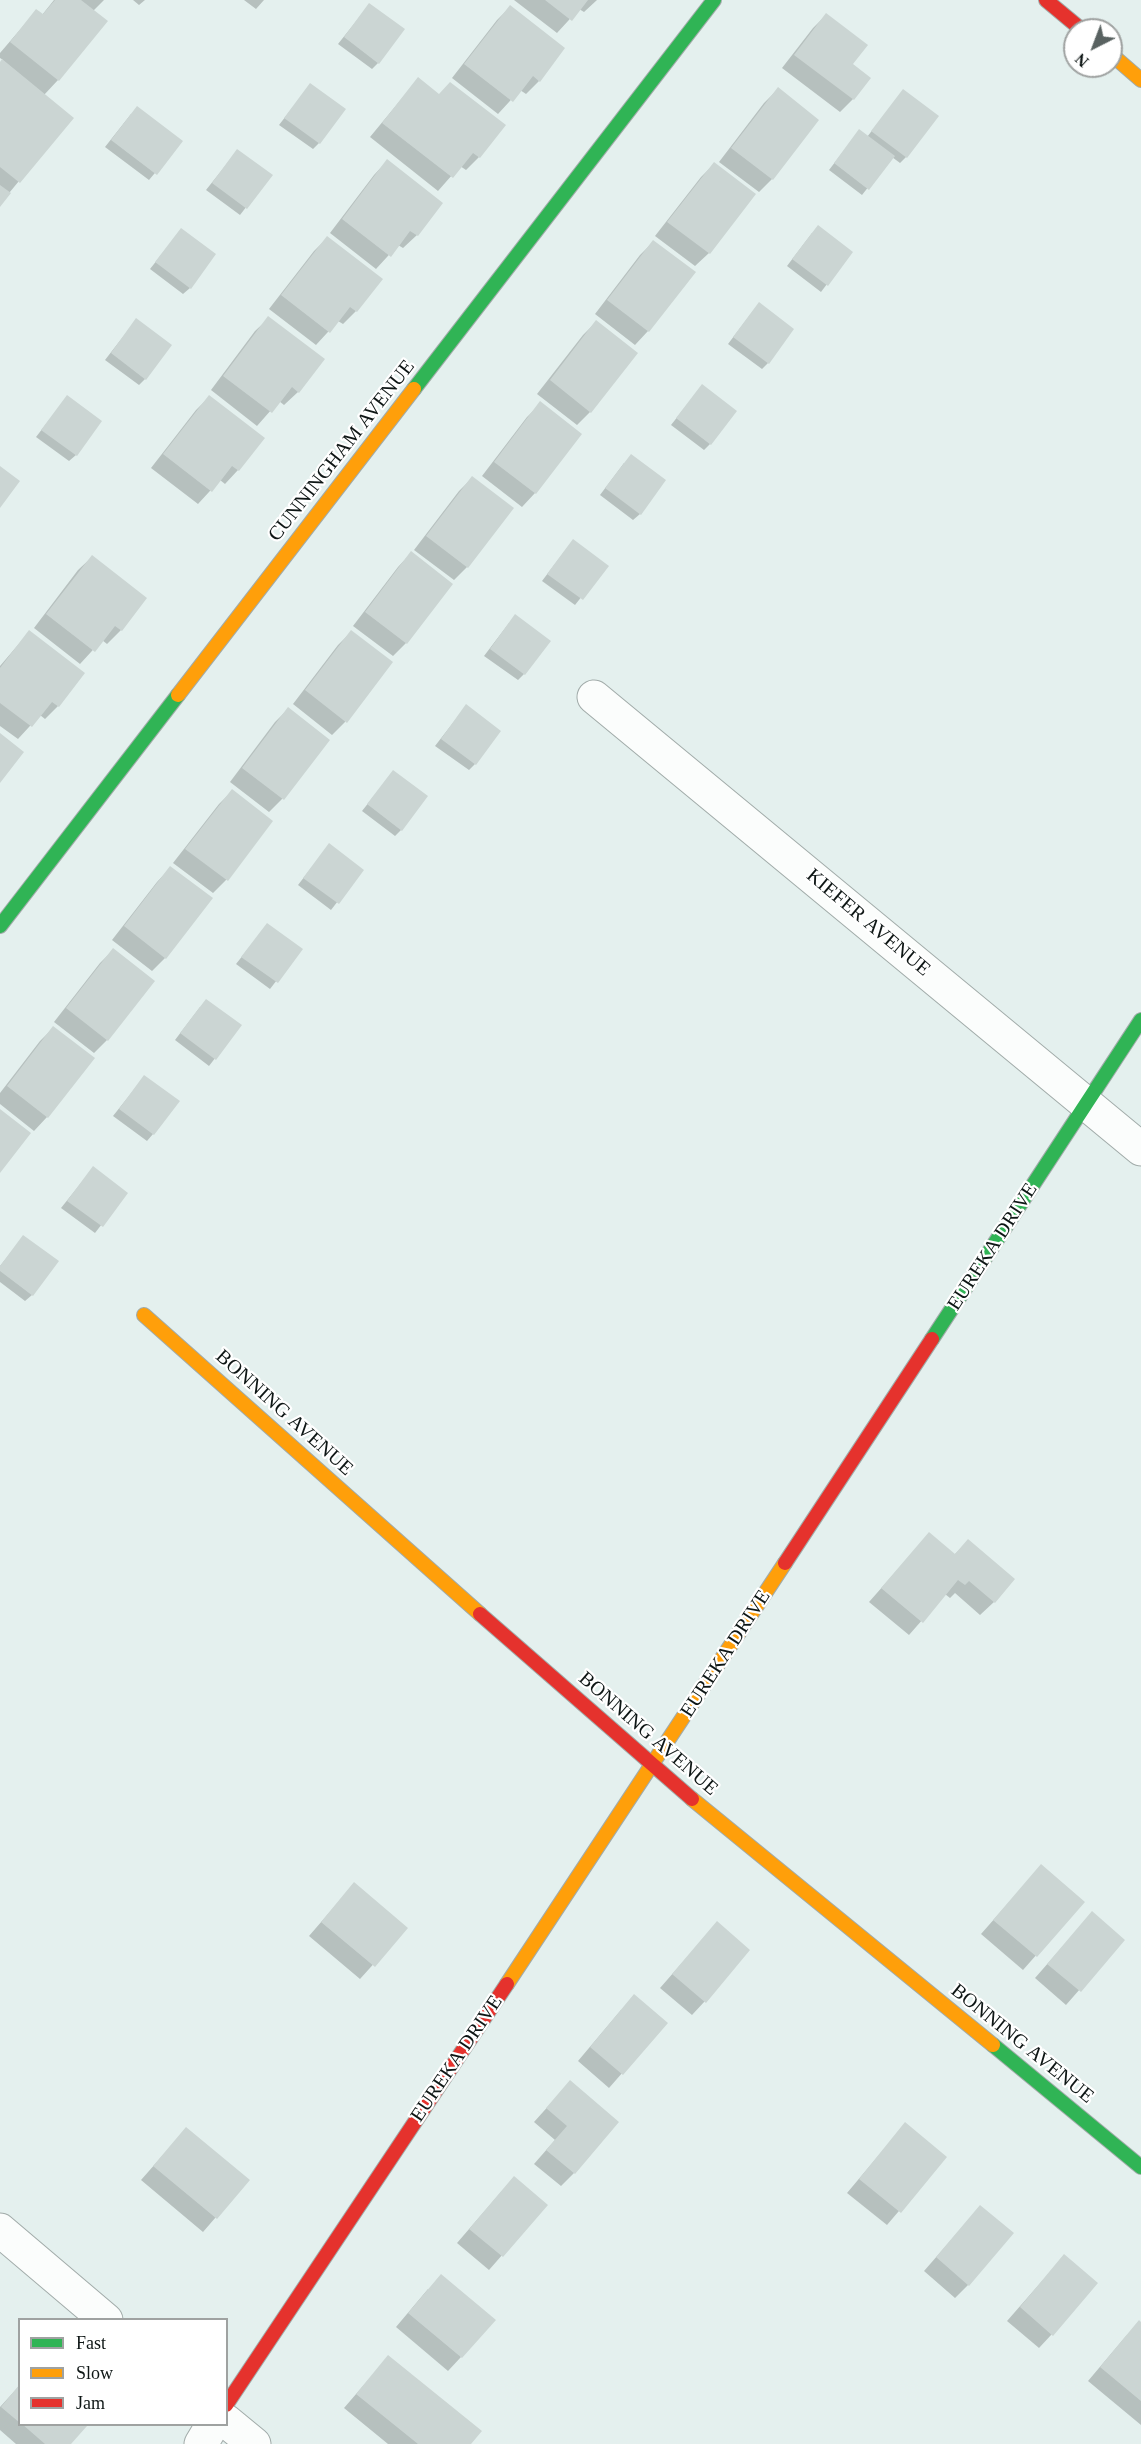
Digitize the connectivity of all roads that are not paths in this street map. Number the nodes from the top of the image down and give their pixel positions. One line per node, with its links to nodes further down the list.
1 (714, 0): 7 (street, CUNNINGHAM AVENUE)
2 (1046, 0): 3 (street)
3 (1068, 18)
4 (1123, 64): 5 (street)
5 (1141, 80)
6 (594, 697): 9 (street, KIEFER AVENUE)
7 (0, 926)
8 (1141, 1020): 9 (street, EUREKA DRIVE)
9 (1087, 1104): 10 (street, KIEFER AVENUE); 12 (street, EUREKA DRIVE)
10 (1141, 1149)
11 (144, 1315): 12 (street, BONNING AVENUE)
12 (652, 1766): 13 (street, BONNING AVENUE); 16 (street, EUREKA DRIVE)
13 (1141, 2167)
14 (0, 2230): 15 (street)
15 (105, 2318)
16 (228, 2402)
17 (228, 2423): 20 (street)
18 (212, 2426): 19 (street)
19 (201, 2444)
20 (254, 2444)

